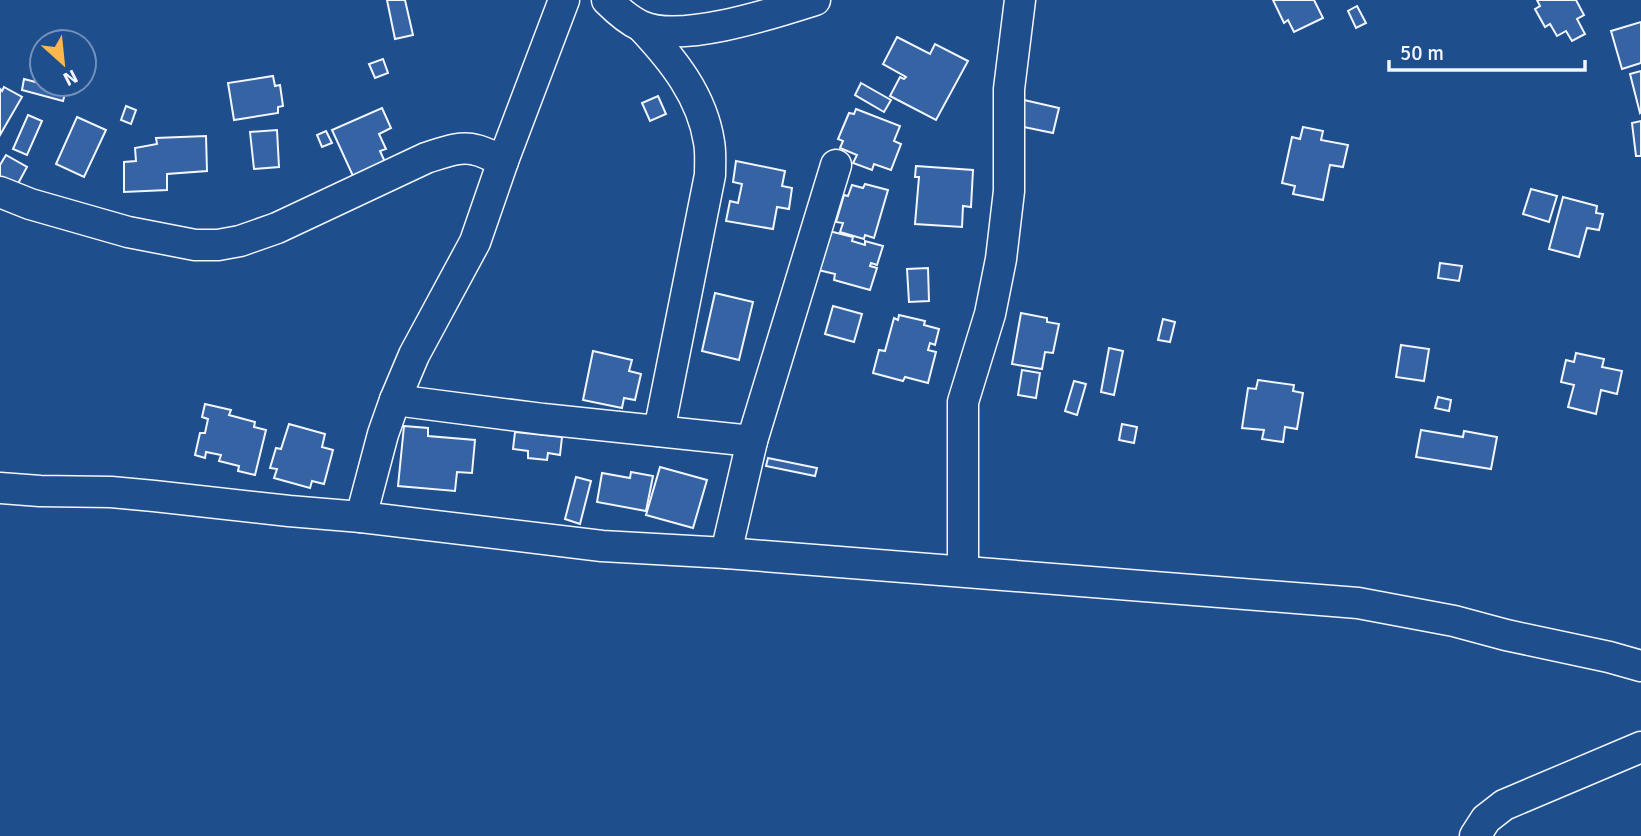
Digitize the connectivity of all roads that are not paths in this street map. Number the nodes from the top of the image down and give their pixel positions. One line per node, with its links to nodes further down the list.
1 (564, 0): 6 (street)
2 (607, 0): 5 (street)
3 (815, 0): 5 (street)
4 (1020, 0): 15 (street)
5 (642, 27): 10 (street)
6 (503, 161): 8 (street); 9 (street)
7 (836, 165): 11 (street)
8 (0, 192)
9 (395, 400): 10 (street); 13 (street)
10 (659, 431): 11 (street)
11 (752, 442): 14 (street)
12 (0, 488): 13 (street)
13 (361, 517): 14 (street)
14 (726, 553): 15 (street)
15 (963, 571): 16 (street)
16 (1641, 666)
17 (1641, 747): 18 (street)
18 (1475, 836)

